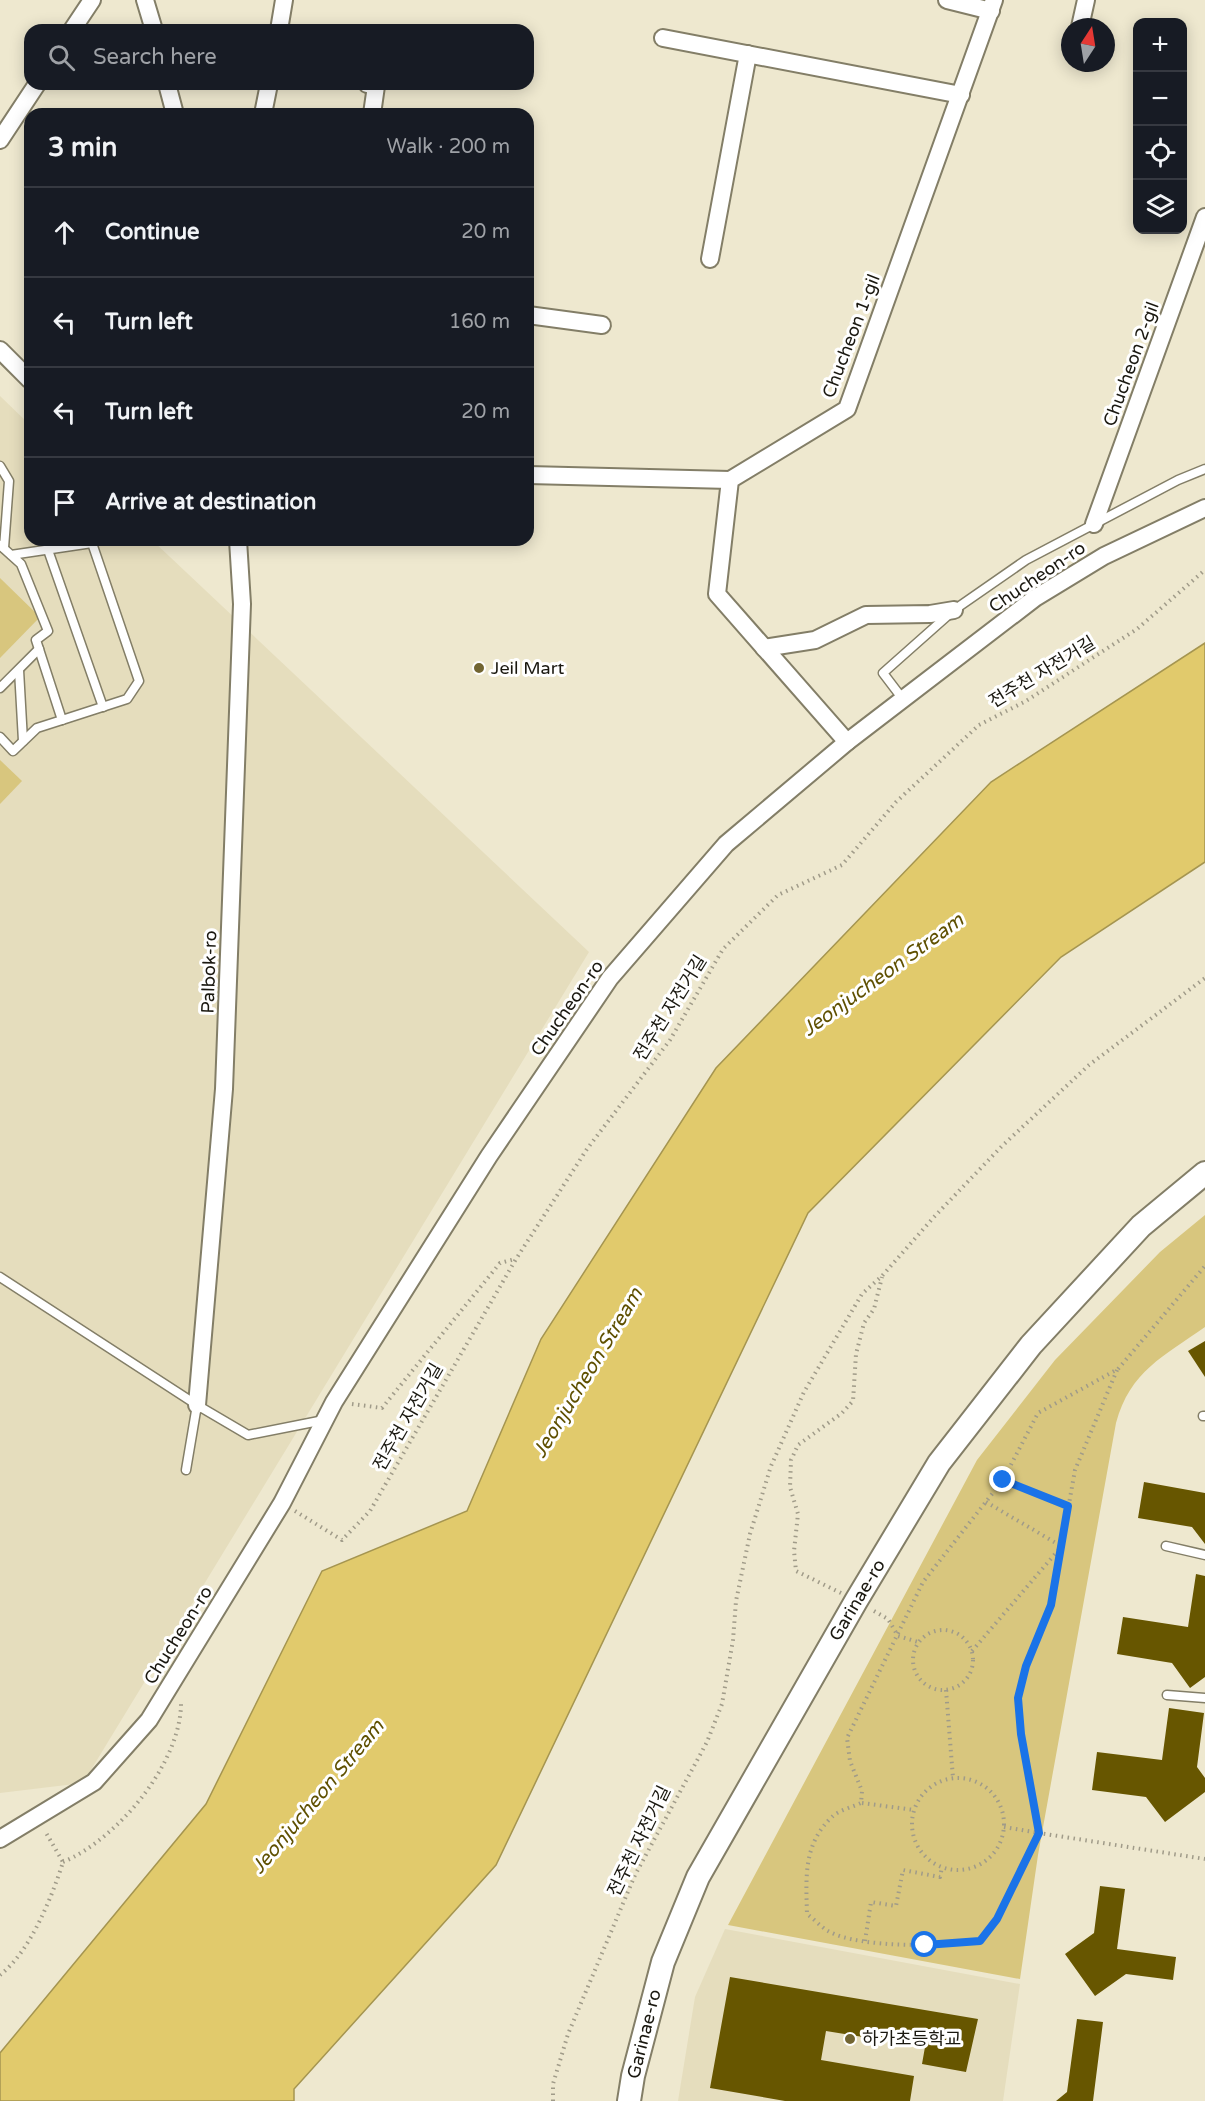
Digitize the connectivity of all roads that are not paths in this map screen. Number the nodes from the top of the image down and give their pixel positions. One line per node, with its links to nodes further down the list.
1 (92, 0): 8 (street)
2 (145, 0): 9 (street)
3 (284, 0): 10 (street)
4 (947, 0): 6 (street)
5 (1086, 0): 7 (street)
6 (993, 5): 17 (street, Chucheon 1-gil)
7 (1082, 18)
8 (76, 24)
9 (152, 24)
10 (280, 24)
11 (663, 38): 12 (street)
12 (748, 54): 17 (street); 23 (street)
13 (33, 90): 21 (street)
14 (169, 90): 18 (street)
15 (268, 90): 19 (street)
16 (375, 90): 20 (street)
17 (961, 95): 31 (street, Chucheon 1-gil)
18 (173, 108)
19 (264, 108)
20 (373, 108)
21 (0, 140)
22 (1205, 217): 33 (street, Chucheon 2-gil)
23 (710, 259)
24 (534, 316): 25 (street)
25 (602, 325)
26 (0, 350): 27 (street)
27 (24, 374)
28 (0, 466): 34 (lane)
29 (1205, 469): 33 (lane, Chucheon-ro)
30 (534, 475): 31 (street)
31 (730, 480): 41 (street)
32 (1205, 508): 45 (street, Chucheon-ro)
33 (1094, 524): 40 (lane, Chucheon-ro)
34 (2, 546): 39 (lane)
35 (73, 546): 38 (lane)
36 (93, 546): 46 (lane)
37 (237, 546): 54 (street, Palbok-ro)
38 (48, 550): 39 (lane); 46 (lane)
39 (11, 555): 42 (lane)
40 (954, 610): 41 (street, Chucheon-ro); 45 (lane, Chucheon-ro)
41 (764, 648): 50 (street)
42 (39, 649): 43 (lane); 47 (lane)
43 (19, 670): 44 (lane); 49 (lane)
44 (0, 688)
45 (902, 698): 50 (street, Chucheon-ro)
46 (103, 707): 47 (lane)
47 (62, 720): 49 (lane)
48 (0, 737): 49 (lane)
49 (23, 741)
50 (846, 742): 53 (street, Chucheon-ro)
51 (1205, 1173): 61 (street, Garinae-ro)
52 (0, 1277): 54 (lane, Chucheon-ro)
53 (334, 1401): 54 (lane, Chucheon-ro); 60 (street, Chucheon-ro)
54 (197, 1406): 55 (lane)
55 (186, 1470)
56 (1166, 1546): 57 (lane)
57 (1205, 1555)
58 (1167, 1695): 59 (lane)
59 (1205, 1698)
60 (0, 1839)
61 (629, 2101)

